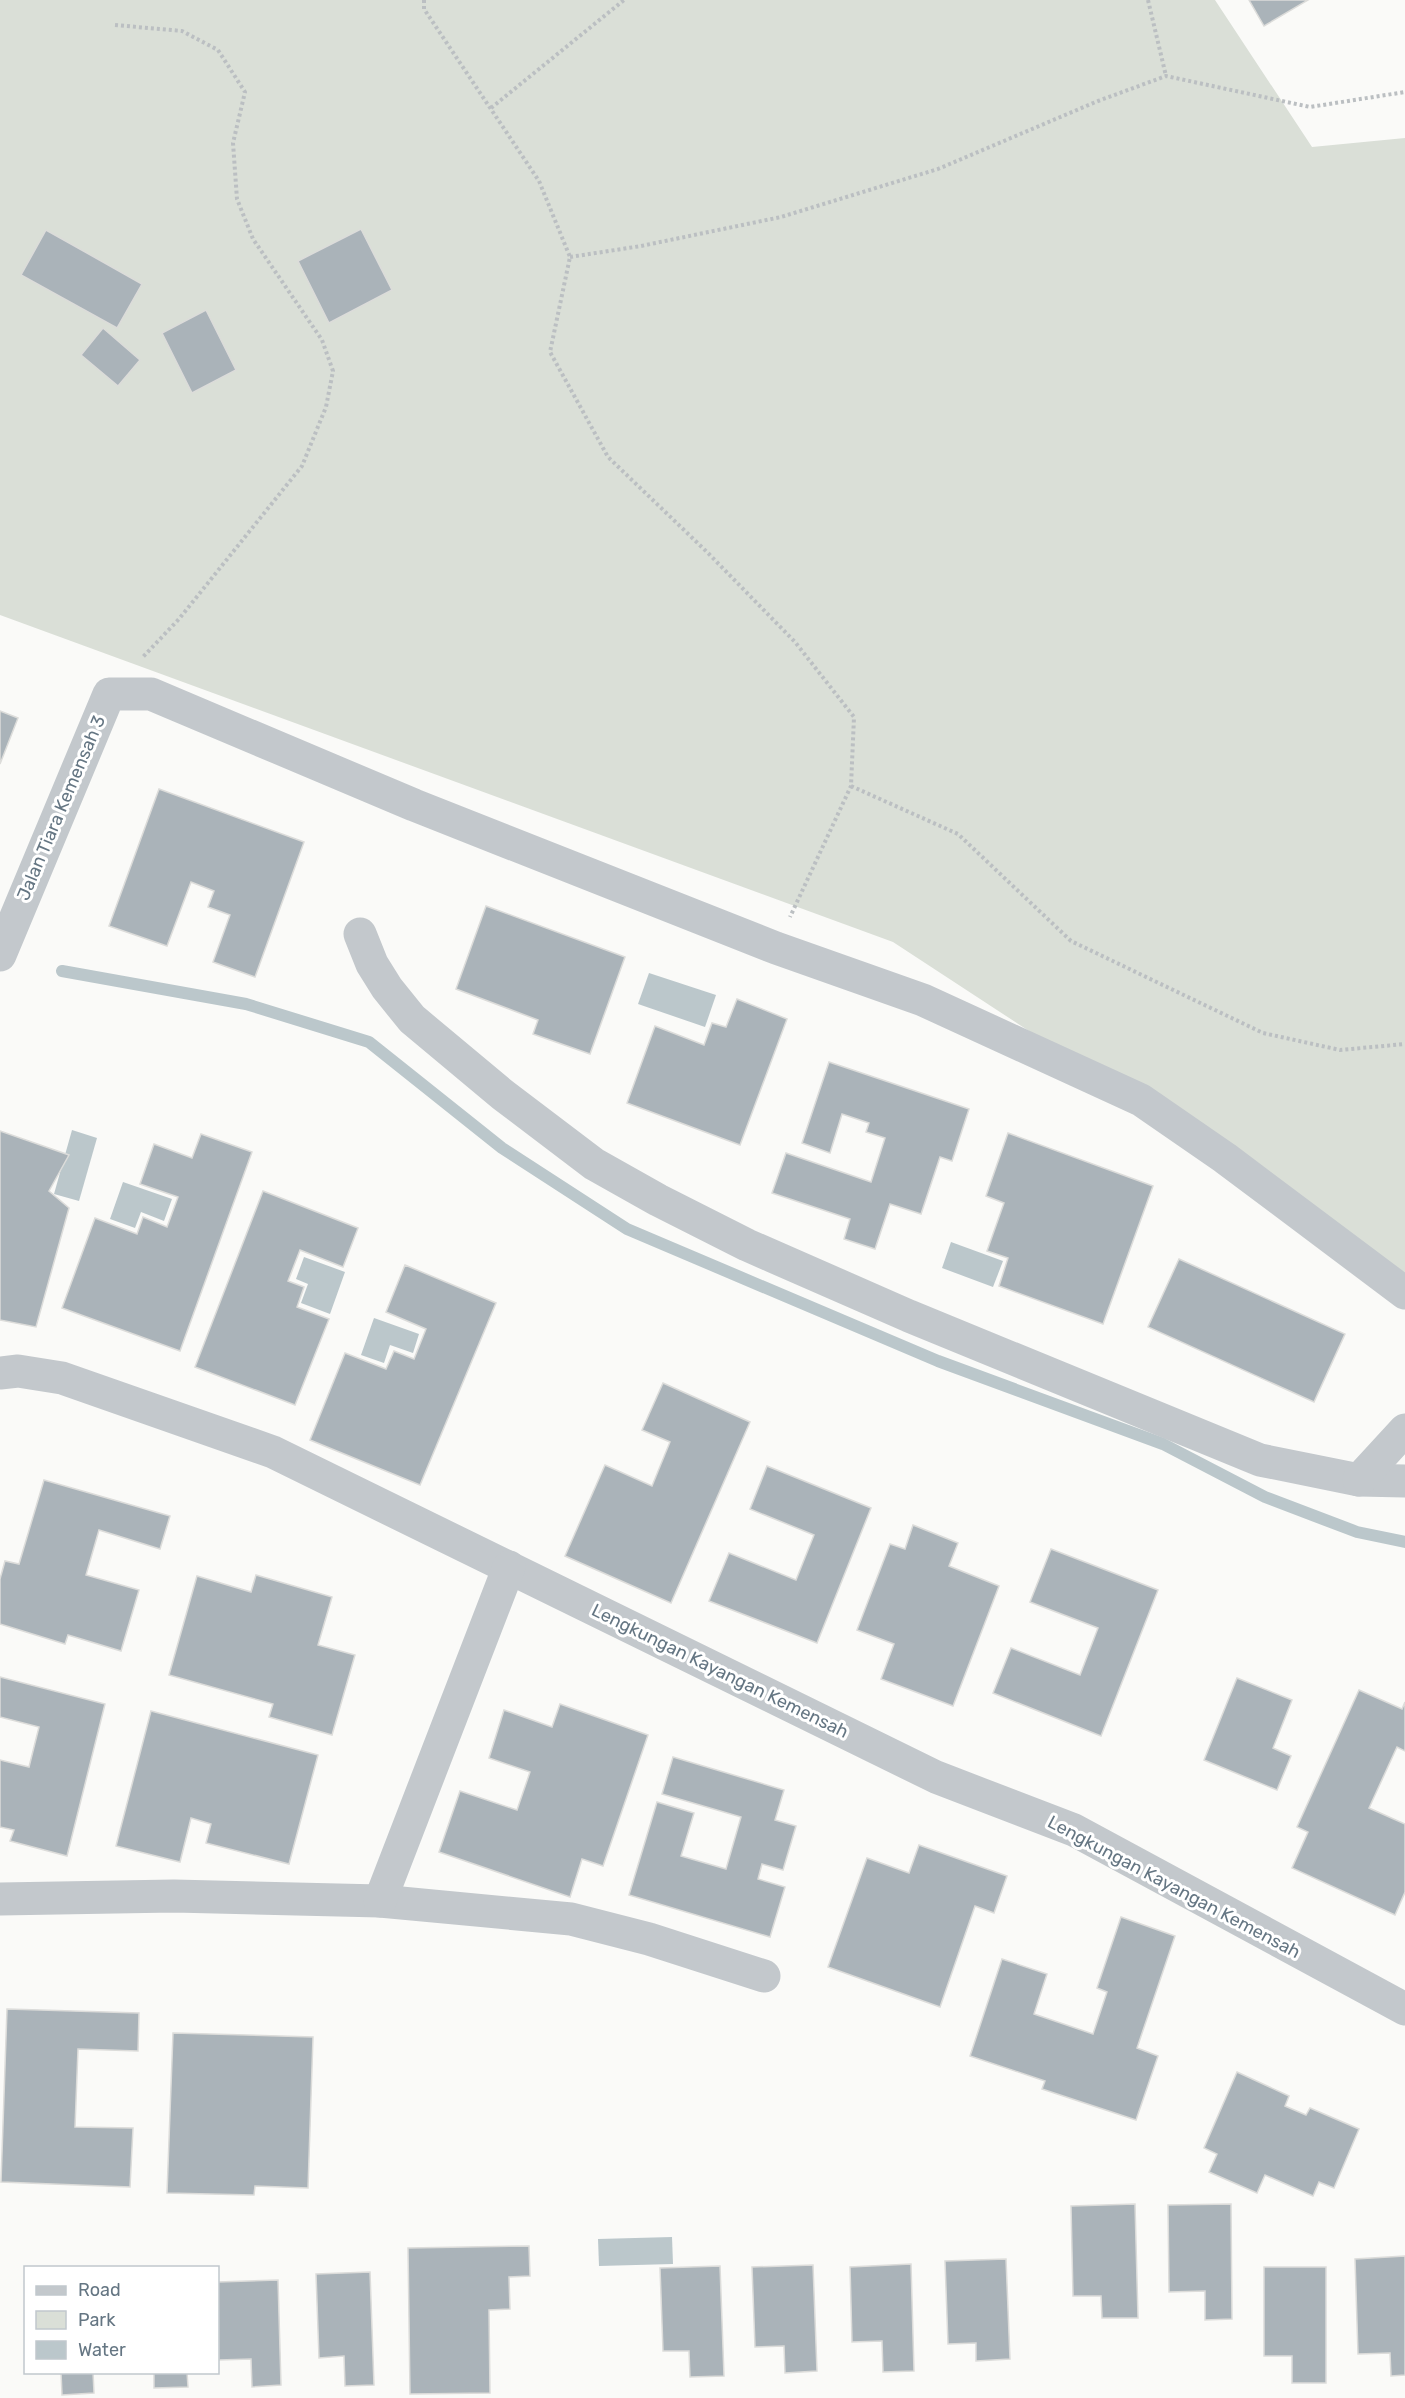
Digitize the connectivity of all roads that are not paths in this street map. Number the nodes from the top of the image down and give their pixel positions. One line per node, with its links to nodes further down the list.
1 (360, 934): 6 (street)
2 (0, 955): 3 (street, Jalan Tiara Kemensah 3)
3 (1405, 1293)
4 (6, 1367): 8 (street, Lengkungan Kayangan Kemensah)
5 (1405, 1430): 6 (street)
6 (1359, 1480): 7 (street)
7 (1405, 1481)
8 (509, 1567): 10 (street); 12 (street, Lengkungan Kayangan Kemensah)
9 (0, 1899): 10 (street)
10 (380, 1901): 11 (street)
11 (764, 1976)
12 (1405, 2009)

